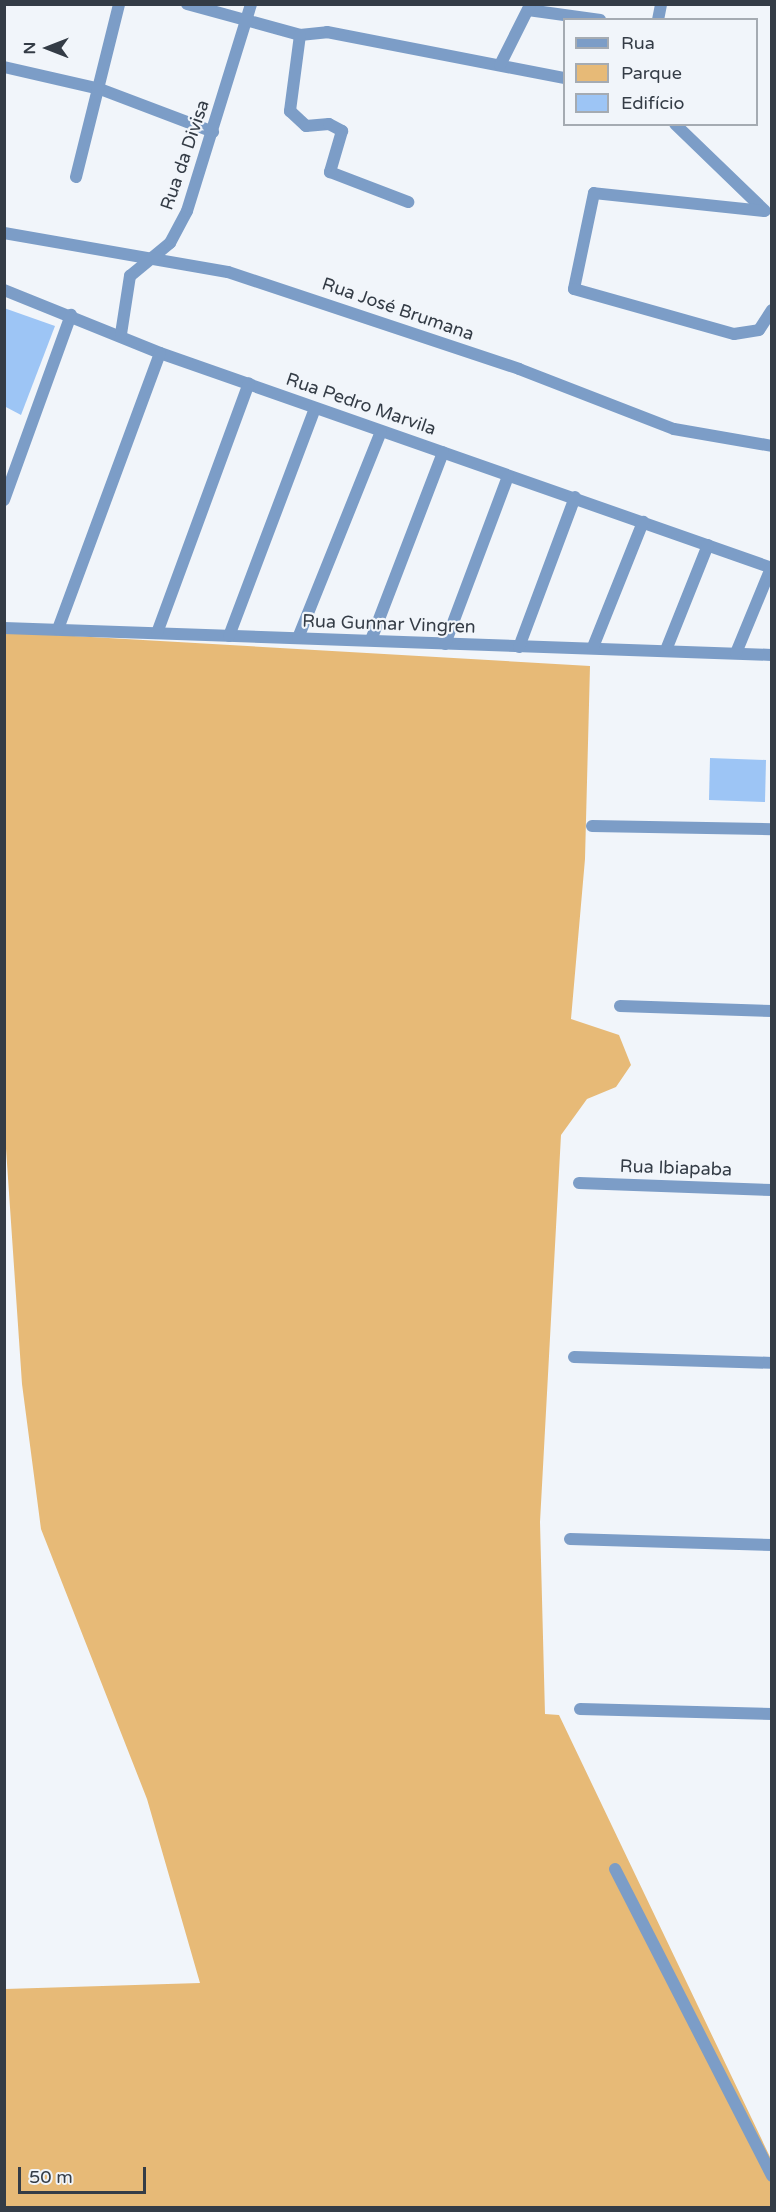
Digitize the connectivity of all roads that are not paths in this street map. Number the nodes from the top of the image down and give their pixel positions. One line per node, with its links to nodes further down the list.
1 (119, 4): 11 (street)
2 (187, 4): 6 (street)
3 (251, 4): 6 (street, Rua da Divisa)
4 (529, 7): 5 (street); 8 (street)
5 (589, 18)
6 (247, 22): 7 (street); 13 (street, Rua da Divisa)
7 (300, 35): 8 (street); 15 (street)
8 (500, 65): 10 (street)
9 (4, 67): 11 (street)
10 (563, 78)
11 (100, 89): 13 (street); 14 (street)
12 (677, 126): 16 (street)
13 (213, 132): 18 (street, Rua da Divisa)
14 (76, 177)
15 (408, 202)
16 (768, 212): 20 (street)
17 (4, 233): 18 (street, Rua José Brumana)
18 (148, 256): 22 (street, Rua da Divisa); 27 (street, Rua José Brumana)
19 (4, 290): 21 (street, Rua Pedro Marvila)
20 (771, 310)
21 (71, 315): 22 (street, Rua Pedro Marvila); 31 (street)
22 (121, 334): 23 (street, Rua Pedro Marvila)
23 (160, 353): 24 (street, Rua Pedro Marvila); 36 (street)
24 (249, 383): 25 (street, Rua Pedro Marvila); 37 (street)
25 (315, 409): 26 (street, Rua Pedro Marvila); 38 (street)
26 (381, 432): 28 (street, Rua Pedro Marvila); 39 (street)
27 (771, 446)
28 (443, 452): 29 (street, Rua Pedro Marvila); 40 (street)
29 (508, 476): 30 (street, Rua Pedro Marvila); 41 (street)
30 (575, 497): 32 (street, Rua Pedro Marvila); 42 (street)
31 (4, 500)
32 (643, 522): 33 (street, Rua Pedro Marvila); 43 (street)
33 (708, 545): 34 (street, Rua Pedro Marvila); 44 (street)
34 (771, 568): 45 (street, Rua Pedro Marvila)
35 (4, 628): 36 (street, Rua Gunnar Vingren)
36 (58, 629): 37 (street, Rua Gunnar Vingren)
37 (157, 633): 38 (street, Rua Gunnar Vingren)
38 (229, 636): 39 (street, Rua Gunnar Vingren)
39 (298, 638): 40 (street, Rua Gunnar Vingren)
40 (371, 640): 41 (street, Rua Gunnar Vingren)
41 (445, 644): 42 (street, Rua Gunnar Vingren)
42 (519, 647): 43 (street, Rua Gunnar Vingren)
43 (593, 647): 44 (street, Rua Gunnar Vingren)
44 (666, 650): 45 (street, Rua Gunnar Vingren)
45 (736, 653): 46 (street, Rua Gunnar Vingren)
46 (771, 655)
47 (592, 826): 48 (street)
48 (771, 829)
49 (620, 1006): 50 (street)
50 (771, 1011)
51 (579, 1183): 52 (street, Rua Ibiapaba)
52 (771, 1190)
53 (574, 1357): 54 (street)
54 (771, 1363)
55 (570, 1539): 56 (street)
56 (771, 1545)
57 (580, 1709): 58 (street)
58 (771, 1714)
59 (615, 1869): 60 (street)
60 (771, 2175)

